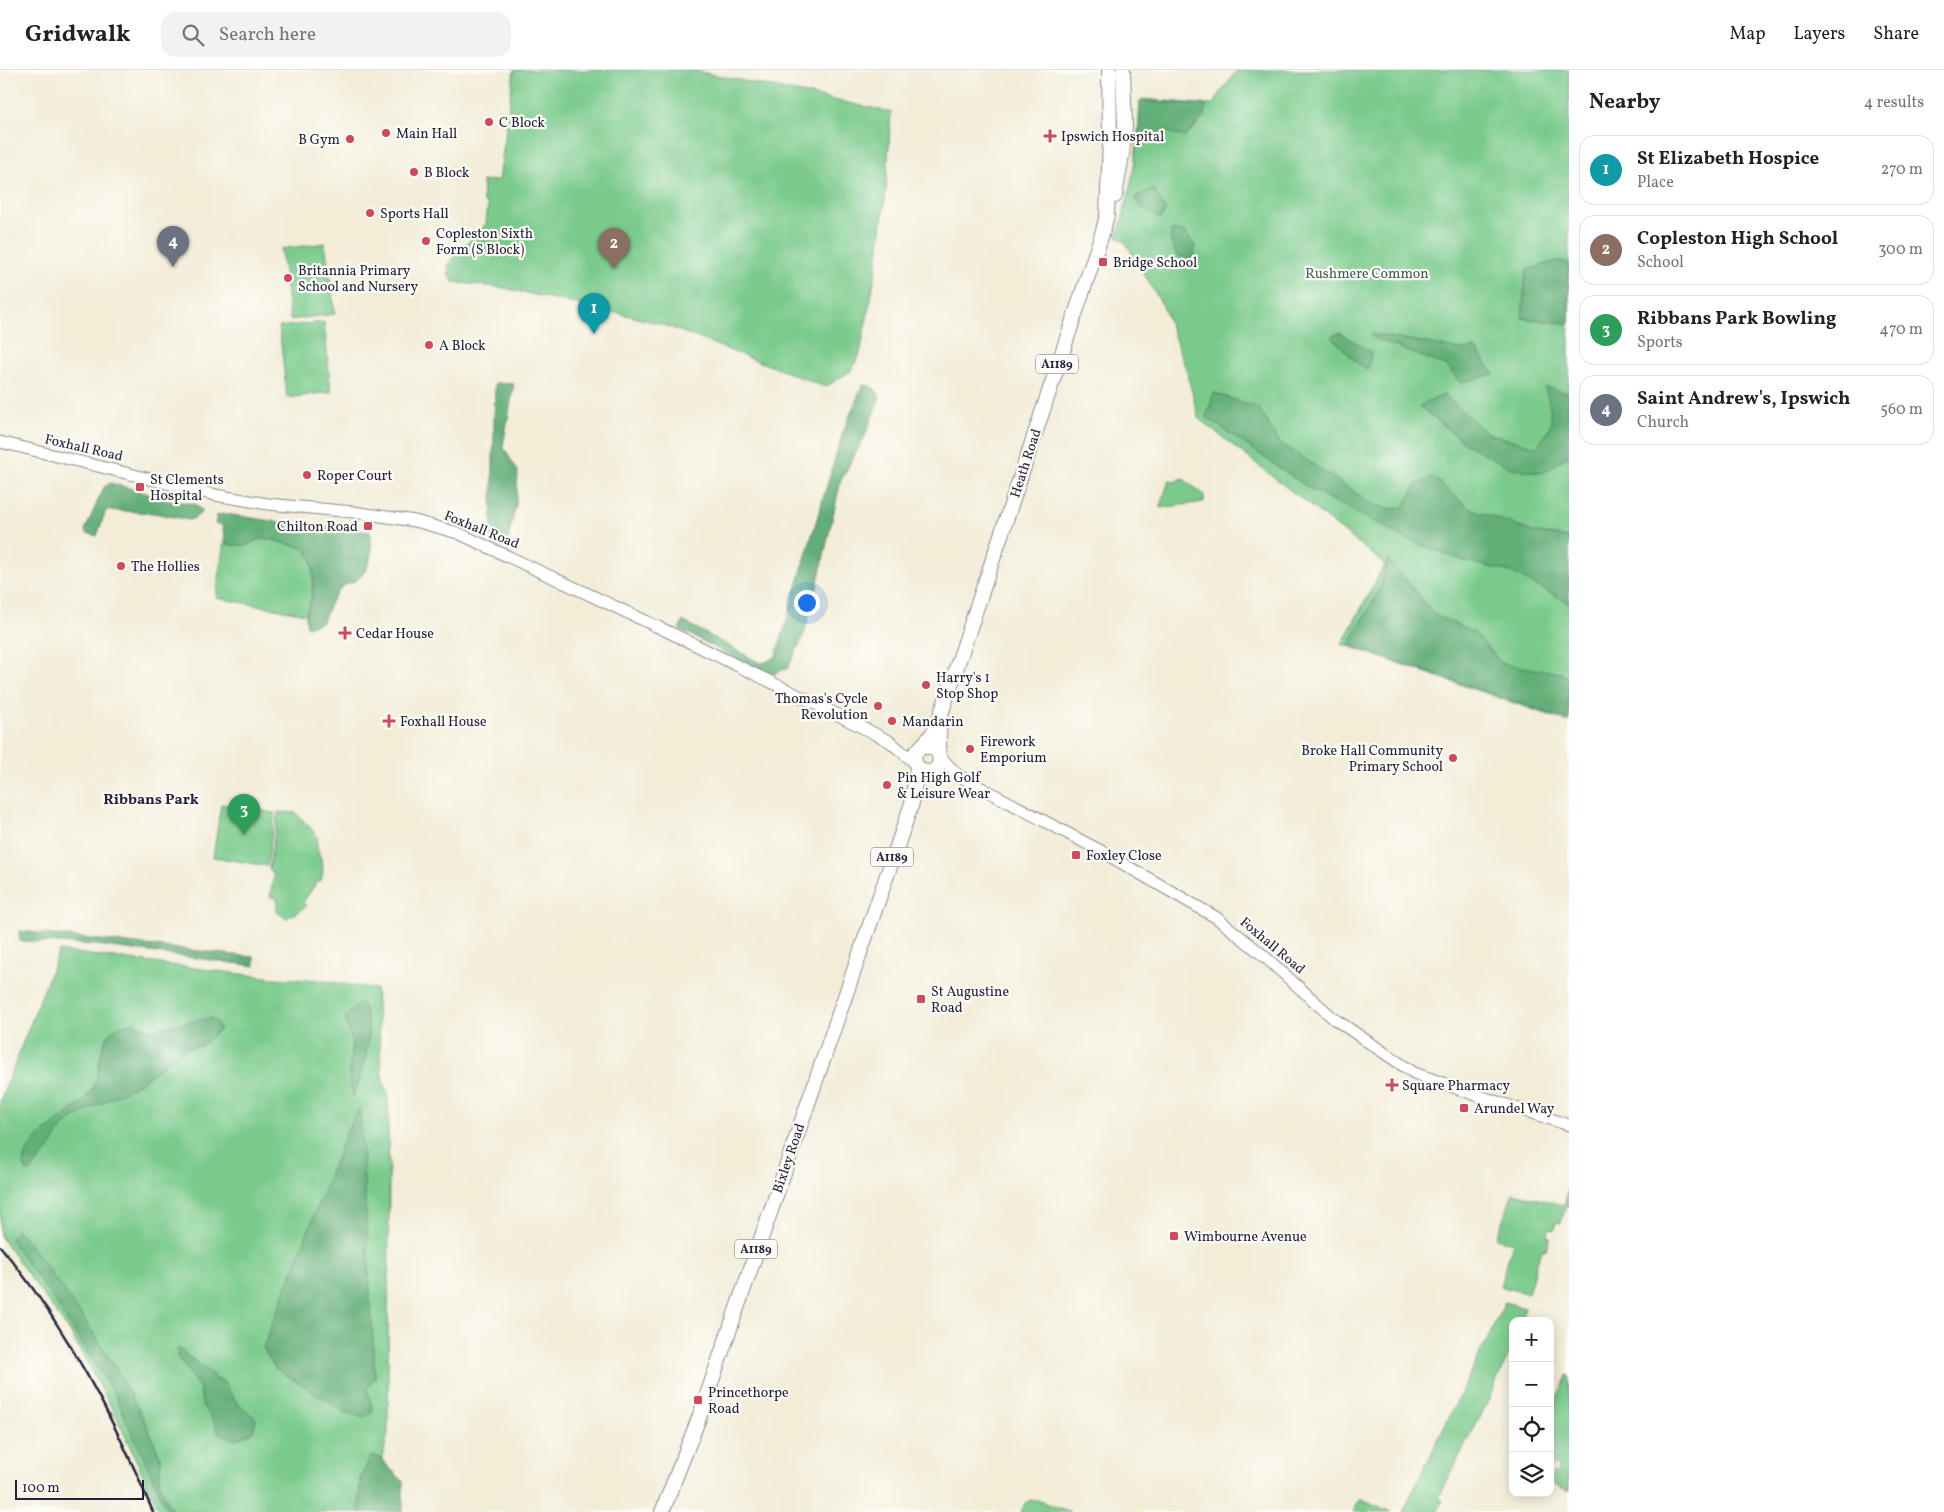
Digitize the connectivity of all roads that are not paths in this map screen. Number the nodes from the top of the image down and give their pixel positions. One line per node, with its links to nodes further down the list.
1 (1108, 70): 3 (main road, Heath Road)
2 (1123, 70): 3 (main road, Heath Road)
3 (1107, 215): 5 (main road, Heath Road / A1189)
4 (0, 442): 6 (street, Foxhall Road)
5 (942, 711): 7 (main road, Heath Road); 8 (main road, Heath Road / A1189)
6 (889, 742): 7 (street, Foxhall Road); 9 (street, Foxhall Road)
7 (920, 747): 8 (main road); 9 (main road)
8 (939, 754): 10 (main road); 11 (street, Foxhall Road)
9 (916, 764): 10 (main road); 12 (main road, Bixley Road / A1189)
10 (933, 770): 11 (street, Foxhall Road); 12 (main road, Bixley Road / A1189)
11 (960, 776): 13 (street, Foxhall Road)
12 (912, 803): 14 (main road, Bixley Road / A1189)
13 (1569, 1125)
14 (662, 1512)

